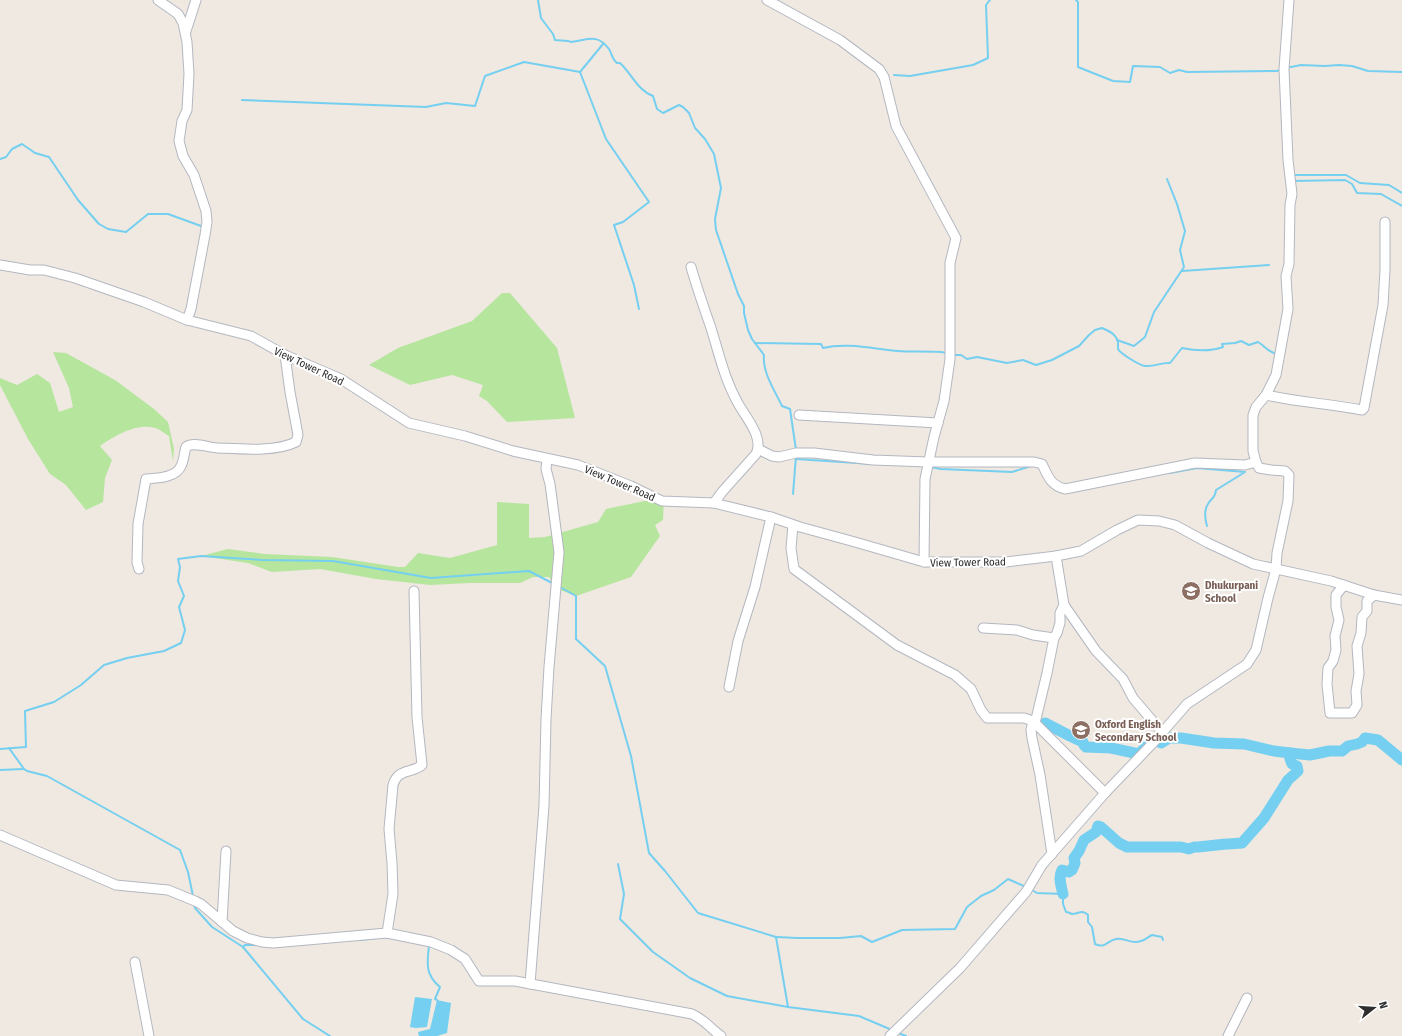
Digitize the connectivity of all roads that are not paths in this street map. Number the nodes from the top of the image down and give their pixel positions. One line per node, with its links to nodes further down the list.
1 (158, 0): 5 (street)
2 (196, 0): 5 (street)
3 (768, 0): 13 (street)
4 (1289, 0): 11 (street)
5 (185, 32): 9 (street)
6 (1385, 222): 11 (street)
7 (0, 265): 9 (street, View Tower Road)
8 (691, 267): 14 (street)
9 (187, 320): 10 (street, View Tower Road)
10 (285, 355): 15 (street, View Tower Road); 23 (street)
11 (1266, 395): 17 (street)
12 (799, 414): 13 (street)
13 (938, 423): 16 (street)
14 (758, 449): 16 (street); 18 (street)
15 (547, 459): 18 (street, View Tower Road); 42 (street)
16 (928, 462): 17 (street); 22 (street)
17 (1256, 462): 24 (street)
18 (714, 503): 19 (street, View Tower Road)
19 (771, 517): 20 (street, View Tower Road); 32 (street)
20 (793, 525): 22 (street, View Tower Road); 33 (street)
21 (1056, 556): 22 (street, View Tower Road); 24 (street, View Tower Road); 29 (street)
22 (924, 562)
23 (138, 569)
24 (1276, 569): 25 (street, View Tower Road); 34 (street)
25 (1344, 585): 27 (street, View Tower Road); 27 (street)
26 (414, 591): 40 (street)
27 (1374, 594): 28 (street, View Tower Road)
28 (1402, 600)
29 (1064, 605): 31 (street); 34 (street)
30 (984, 628): 31 (street)
31 (1054, 638): 33 (street)
32 (730, 687)
33 (1033, 721): 35 (street); 38 (street)
34 (1162, 732): 35 (street)
35 (1105, 793): 38 (street)
36 (0, 835): 39 (street)
37 (226, 851): 39 (street)
38 (1052, 854): 44 (street)
39 (222, 922): 40 (street)
40 (387, 933): 42 (street)
41 (135, 962): 45 (street)
42 (530, 984): 46 (street)
43 (1248, 998): 47 (street)
44 (891, 1035)
45 (149, 1036)
46 (721, 1036)
47 (1228, 1036)

